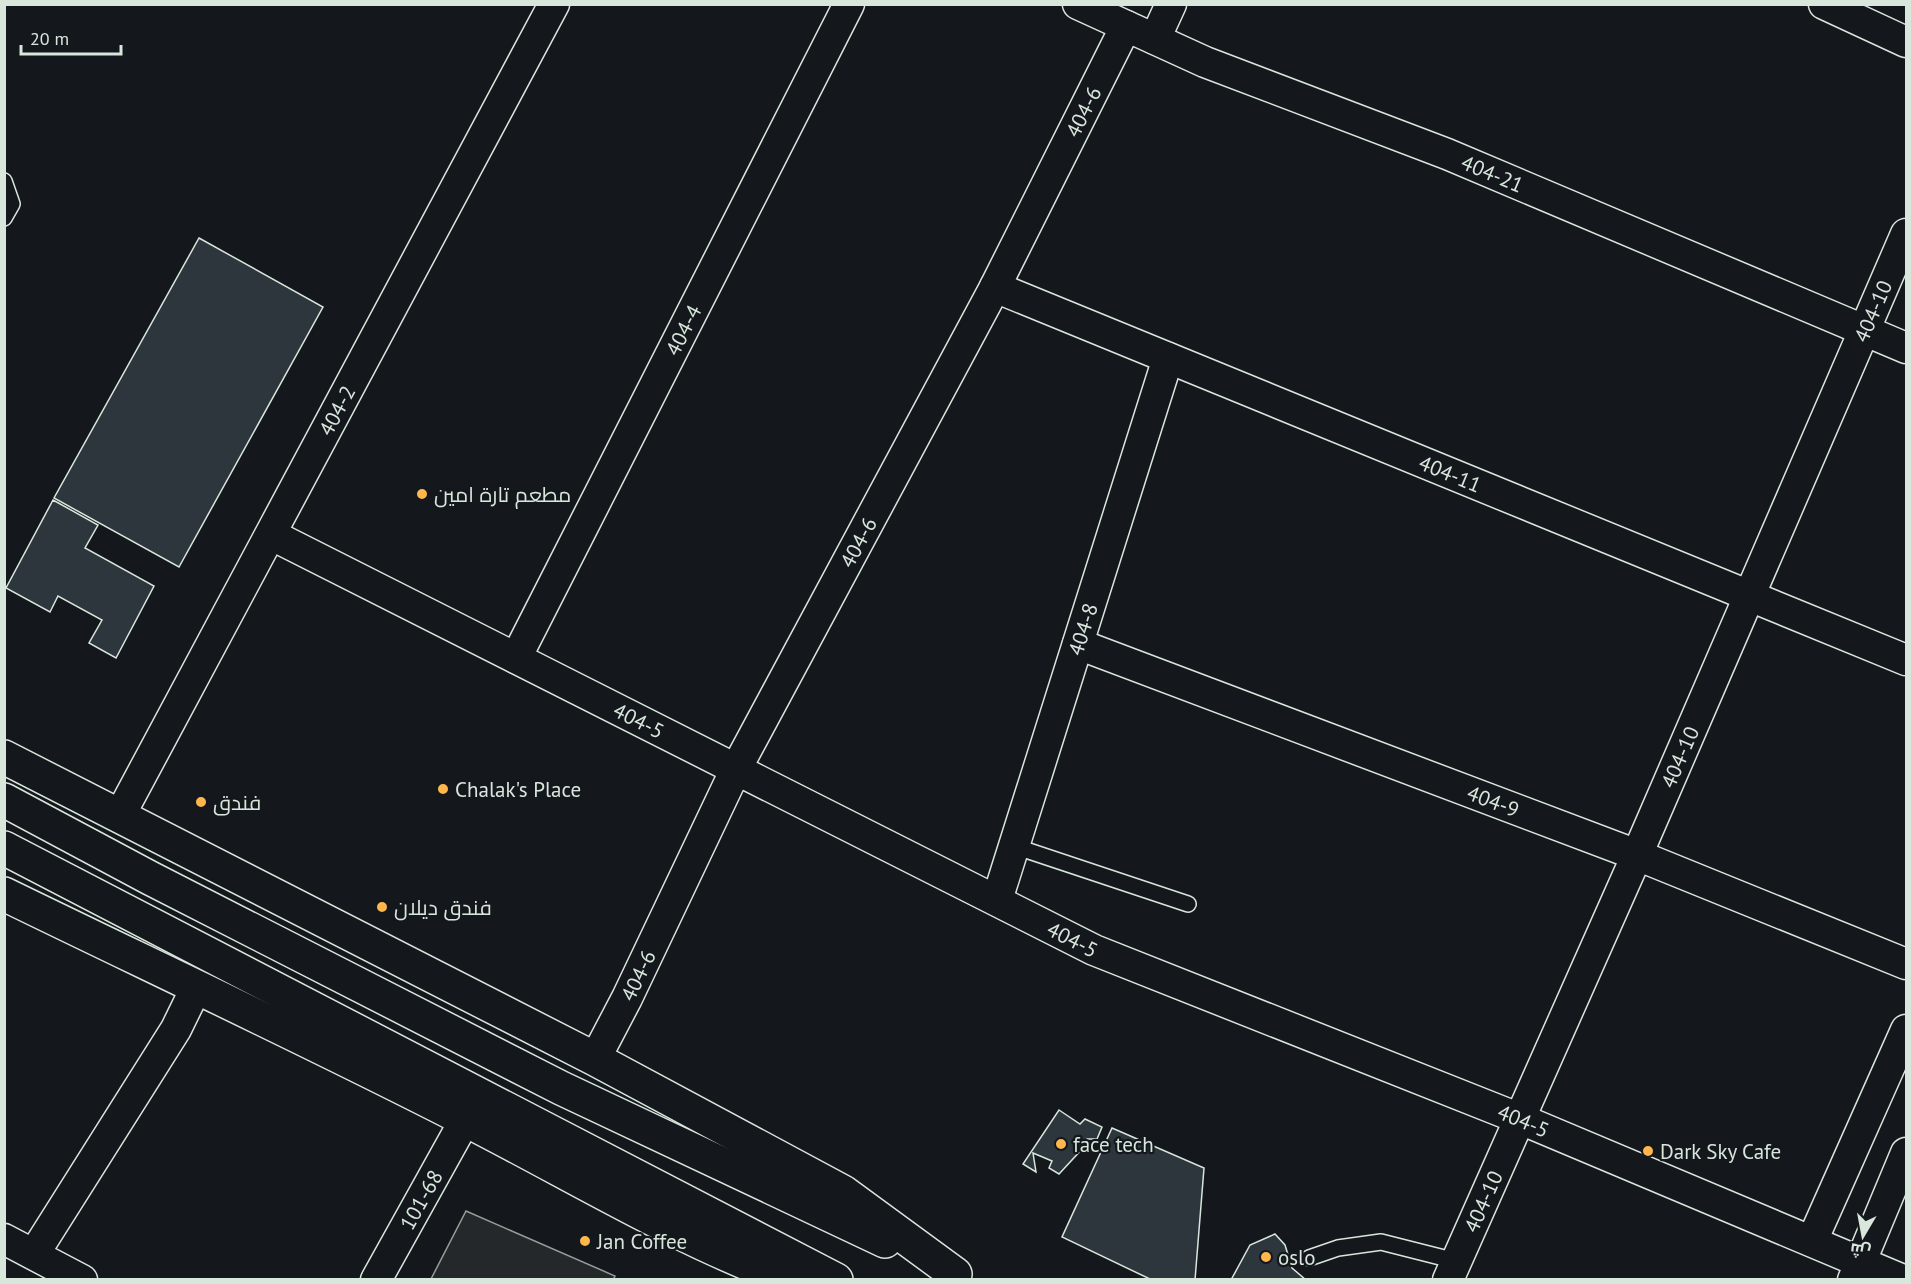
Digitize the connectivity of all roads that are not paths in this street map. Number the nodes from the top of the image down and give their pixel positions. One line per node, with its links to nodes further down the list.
1 (849, 4): 19 (street, 404-4)
2 (1078, 4): 6 (street, 404-21)
3 (1171, 4): 7 (street)
4 (1824, 4): 8 (street)
5 (544, 8): 16 (street, 404-2)
6 (1126, 26): 7 (street, 404-21); 12 (street, 404-6)
7 (1155, 39): 13 (street, 404-21)
8 (1906, 42)
9 (4, 181): 10 (lane)
10 (4, 218)
11 (1906, 234): 13 (street, 404-10)
12 (995, 287): 15 (street, 404-11); 22 (street, 404-6)
13 (1864, 330): 14 (street, 404-21); 17 (street, 404-10)
14 (1906, 348)
15 (1168, 358): 17 (street, 404-11); 18 (street, 404-8)
16 (272, 535): 19 (street, 404-5); 24 (street, 404-2)
17 (1750, 595): 20 (street, 404-11); 27 (street, 404-10)
18 (1078, 644): 25 (street, 404-8); 27 (street, 404-9)
19 (516, 658): 22 (street, 404-5)
20 (1906, 660)
21 (4, 757): 24 (main road)
22 (736, 769): 29 (street, 404-5); 34 (street, 404-6)
23 (4, 800): 44 (main road)
24 (120, 815): 34 (main road)
25 (1014, 846): 29 (street, 404-8); 30 (lane)
26 (4, 848): 48 (main road)
27 (1637, 855): 31 (street, 404-9); 35 (street, 404-10)
28 (4, 894): 32 (main road)
29 (997, 900): 35 (street, 404-5)
30 (1188, 904)
31 (1906, 964)
32 (196, 988): 36 (main road); 40 (street)
33 (1906, 1030): 39 (street)
34 (595, 1059): 44 (main road)
35 (1518, 1118): 39 (street, 404-5); 42 (street, 404-10)
36 (465, 1120): 46 (street, 101-68); 47 (main road)
37 (1906, 1153): 43 (street)
38 (4, 1239): 40 (street)
39 (1812, 1241): 43 (street, 404-5)
40 (34, 1254): 45 (street)
41 (1309, 1258): 42 (lane)
42 (1452, 1270)
43 (1857, 1271): 49 (street, 404-5)
44 (961, 1277)
45 (82, 1280)
46 (376, 1280)
47 (789, 1280)
48 (836, 1280)
49 (1903, 1280)

